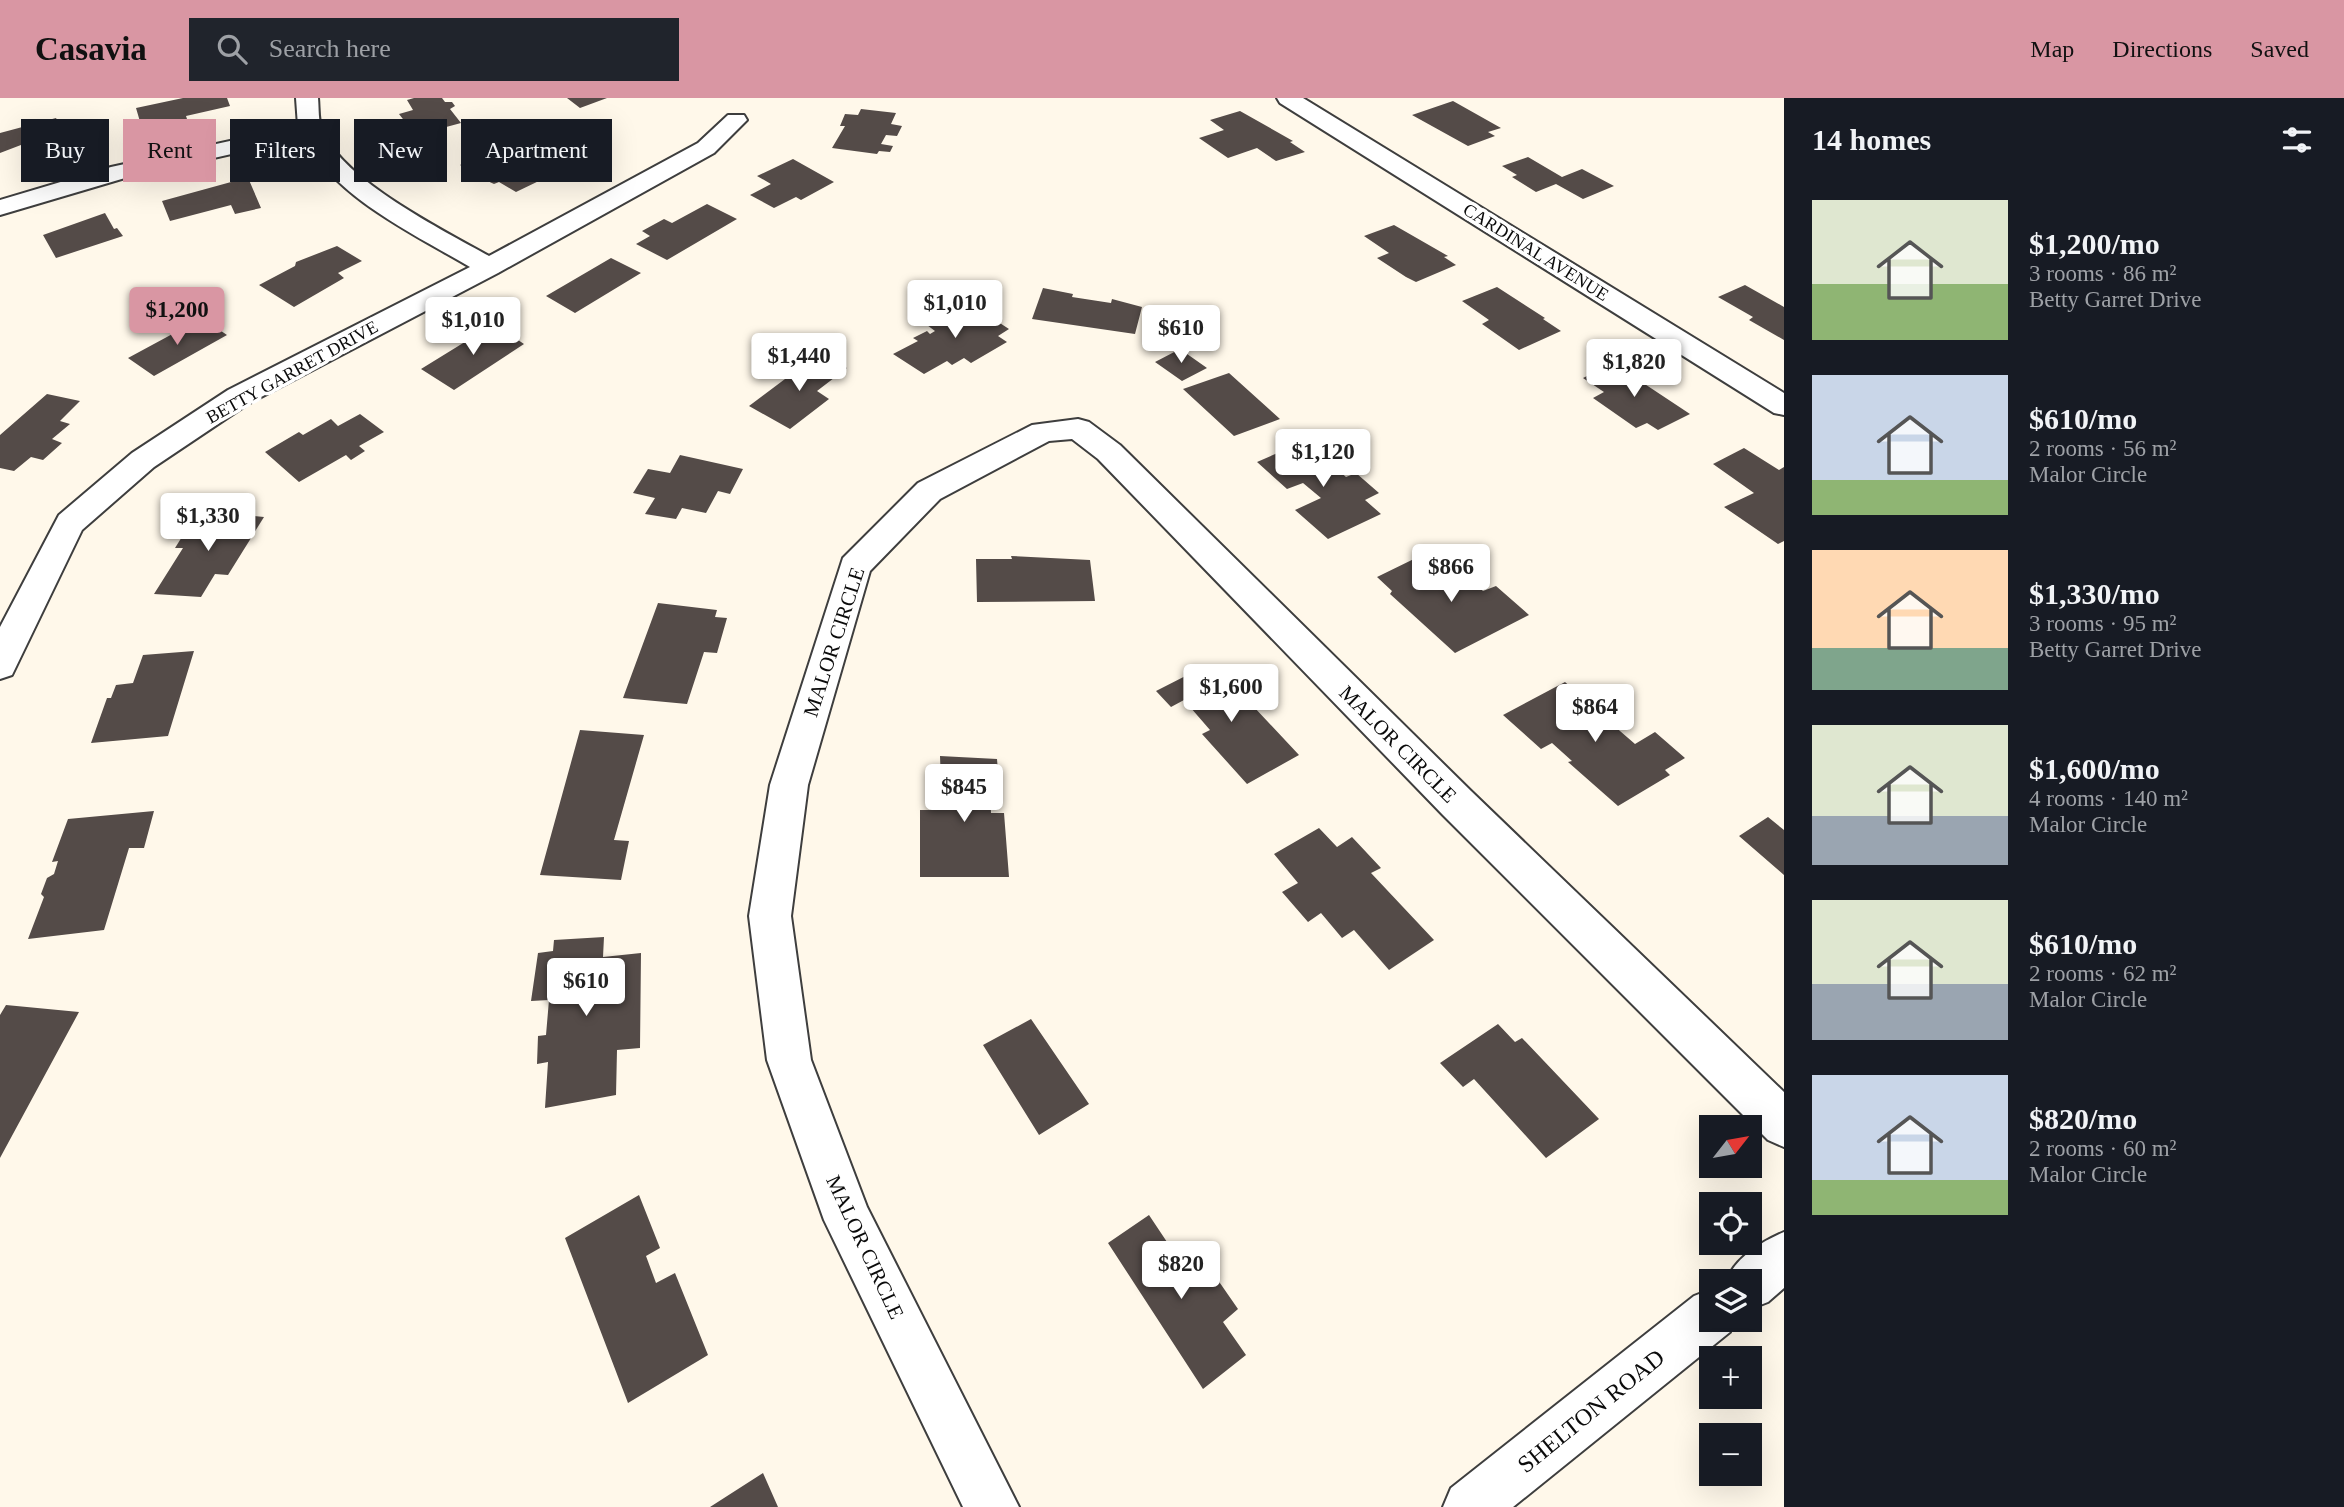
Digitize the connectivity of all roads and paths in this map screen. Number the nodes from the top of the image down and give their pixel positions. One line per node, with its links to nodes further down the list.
1 (307, 98): 3 (street)
2 (1288, 98): 9 (street, CARDINAL AVENUE)
3 (309, 119)
4 (736, 120): 8 (street, BETTY GARRET DRIVE)
5 (230, 148): 7 (street)
6 (340, 167): 8 (street)
7 (0, 208)
8 (489, 267): 10 (street, BETTY GARRET DRIVE)
9 (1784, 406)
10 (0, 665)
11 (1784, 1124): 15 (street, MALOR CIRCLE)
12 (1784, 1257): 13 (street)
13 (1762, 1274)
14 (1699, 1324): 16 (street, SHELTON ROAD)
15 (992, 1507)
16 (1470, 1507)

